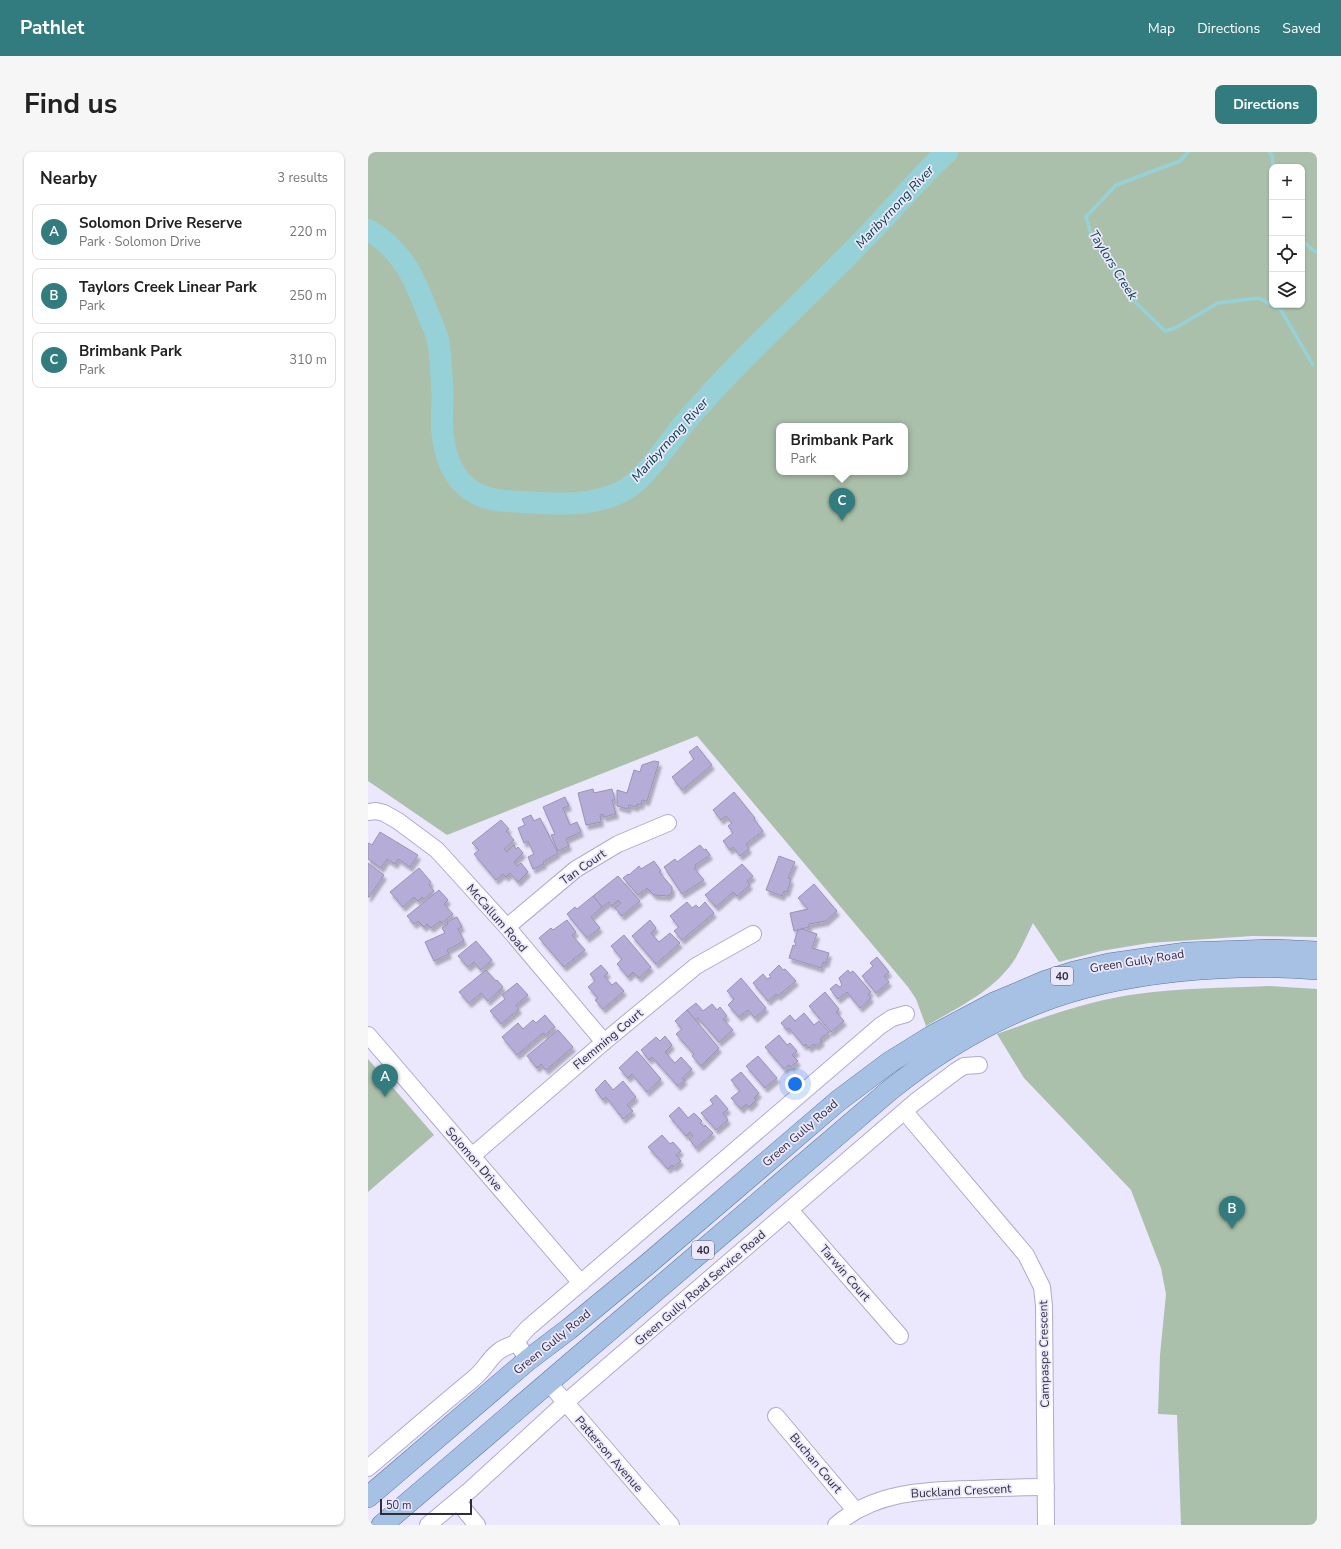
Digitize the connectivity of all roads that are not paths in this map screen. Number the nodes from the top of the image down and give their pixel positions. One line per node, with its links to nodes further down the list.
1 (372, 811): 3 (street, McCallum Road)
2 (668, 823): 3 (street, Tan Court)
3 (507, 927): 9 (street, McCallum Road)
4 (753, 934): 9 (street, Flemming Court)
5 (1317, 952): 17 (main road, Green Gully Road / 40)
6 (1317, 969): 18 (main road, Green Gully Road / 40)
7 (906, 1014): 14 (street)
8 (368, 1035): 12 (street, Solomon Drive)
9 (604, 1042): 12 (street, Flemming Court)
10 (979, 1065): 11 (street, Green Gully Road Service Road)
11 (905, 1112): 13 (street, Green Gully Road Service Road); 22 (street, Campaspe Crescent)
12 (472, 1156): 14 (street, Solomon Drive)
13 (790, 1210): 15 (street, Tarwin Court); 19 (street, Green Gully Road Service Road)
14 (581, 1283): 16 (street)
15 (900, 1336)
16 (517, 1343): 17 (street); 21 (street)
17 (528, 1360): 18 (main road); 23 (main road, Green Gully Road / 40)
18 (548, 1382): 19 (street, Patterson Avenue); 26 (main road, Green Gully Road / 40)
19 (565, 1402): 24 (street, Green Gully Road Service Road); 29 (street, Patterson Avenue)
20 (776, 1416): 25 (street, Buchan Court)
21 (368, 1468)
22 (1046, 1487): 25 (street, Buckland Crescent); 31 (street, Campaspe Crescent)
23 (368, 1497)
24 (457, 1501): 27 (street, Green Gully Road Service Road); 28 (street)
25 (855, 1510): 30 (street, Buckland Crescent)
26 (382, 1525)
27 (428, 1525)
28 (477, 1525)
29 (671, 1525)
30 (836, 1525)
31 (1046, 1525)

